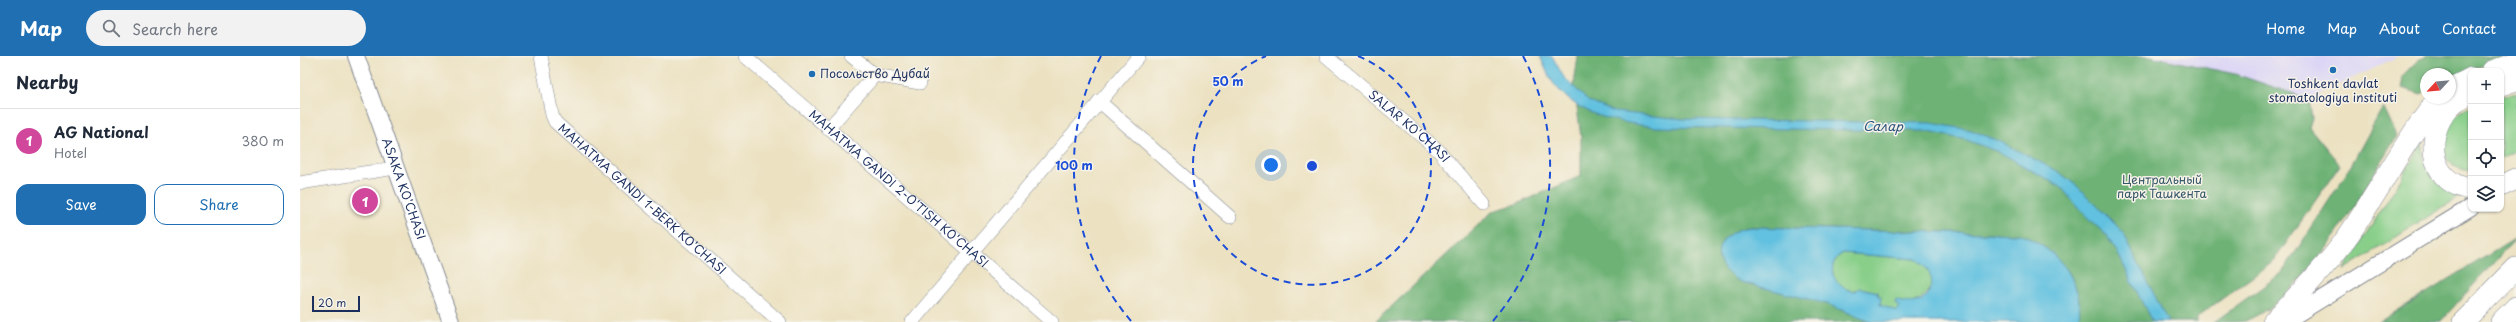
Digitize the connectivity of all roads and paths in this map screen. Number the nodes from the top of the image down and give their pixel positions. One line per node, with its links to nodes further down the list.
1 (356, 56): 19 (street, ASAKA KO'CHASI)
2 (541, 56): 29 (street, MAHATMA GANDI 1-BERK KO'CHASI)
3 (746, 56): 18 (street, MAHATMA GANDI 2-O'TISH KO'CHASI)
4 (851, 56): 9 (street)
5 (1139, 56): 16 (street)
6 (1334, 58): 22 (street, SALAR KO'CHASI)
7 (2516, 64): 8 (main road)
8 (2502, 68)
9 (875, 75): 12 (street); 18 (street)
10 (2468, 80): 14 (main road)
11 (2516, 80): 13 (main road)
12 (920, 83)
13 (2504, 84)
14 (2456, 86)
15 (2468, 96): 21 (main road)
16 (1099, 101): 24 (street); 25 (street)
17 (2434, 104): 32 (main road)
18 (828, 129): 25 (street, MAHATMA GANDI 2-O'TISH KO'CHASI)
19 (395, 168): 20 (street); 28 (street, ASAKA KO'CHASI)
20 (300, 183)
21 (2468, 188)
22 (1484, 204)
23 (2468, 209): 33 (street)
24 (1230, 217)
25 (972, 252): 30 (street); 31 (street, MAHATMA GANDI 2-O'TISH KO'CHASI)
26 (2516, 268): 34 (main road)
27 (2516, 306): 35 (main road)
28 (451, 322)
29 (780, 322)
30 (912, 322)
31 (1052, 322)
32 (2273, 322)
33 (2284, 322)
34 (2463, 322)
35 (2501, 322)

